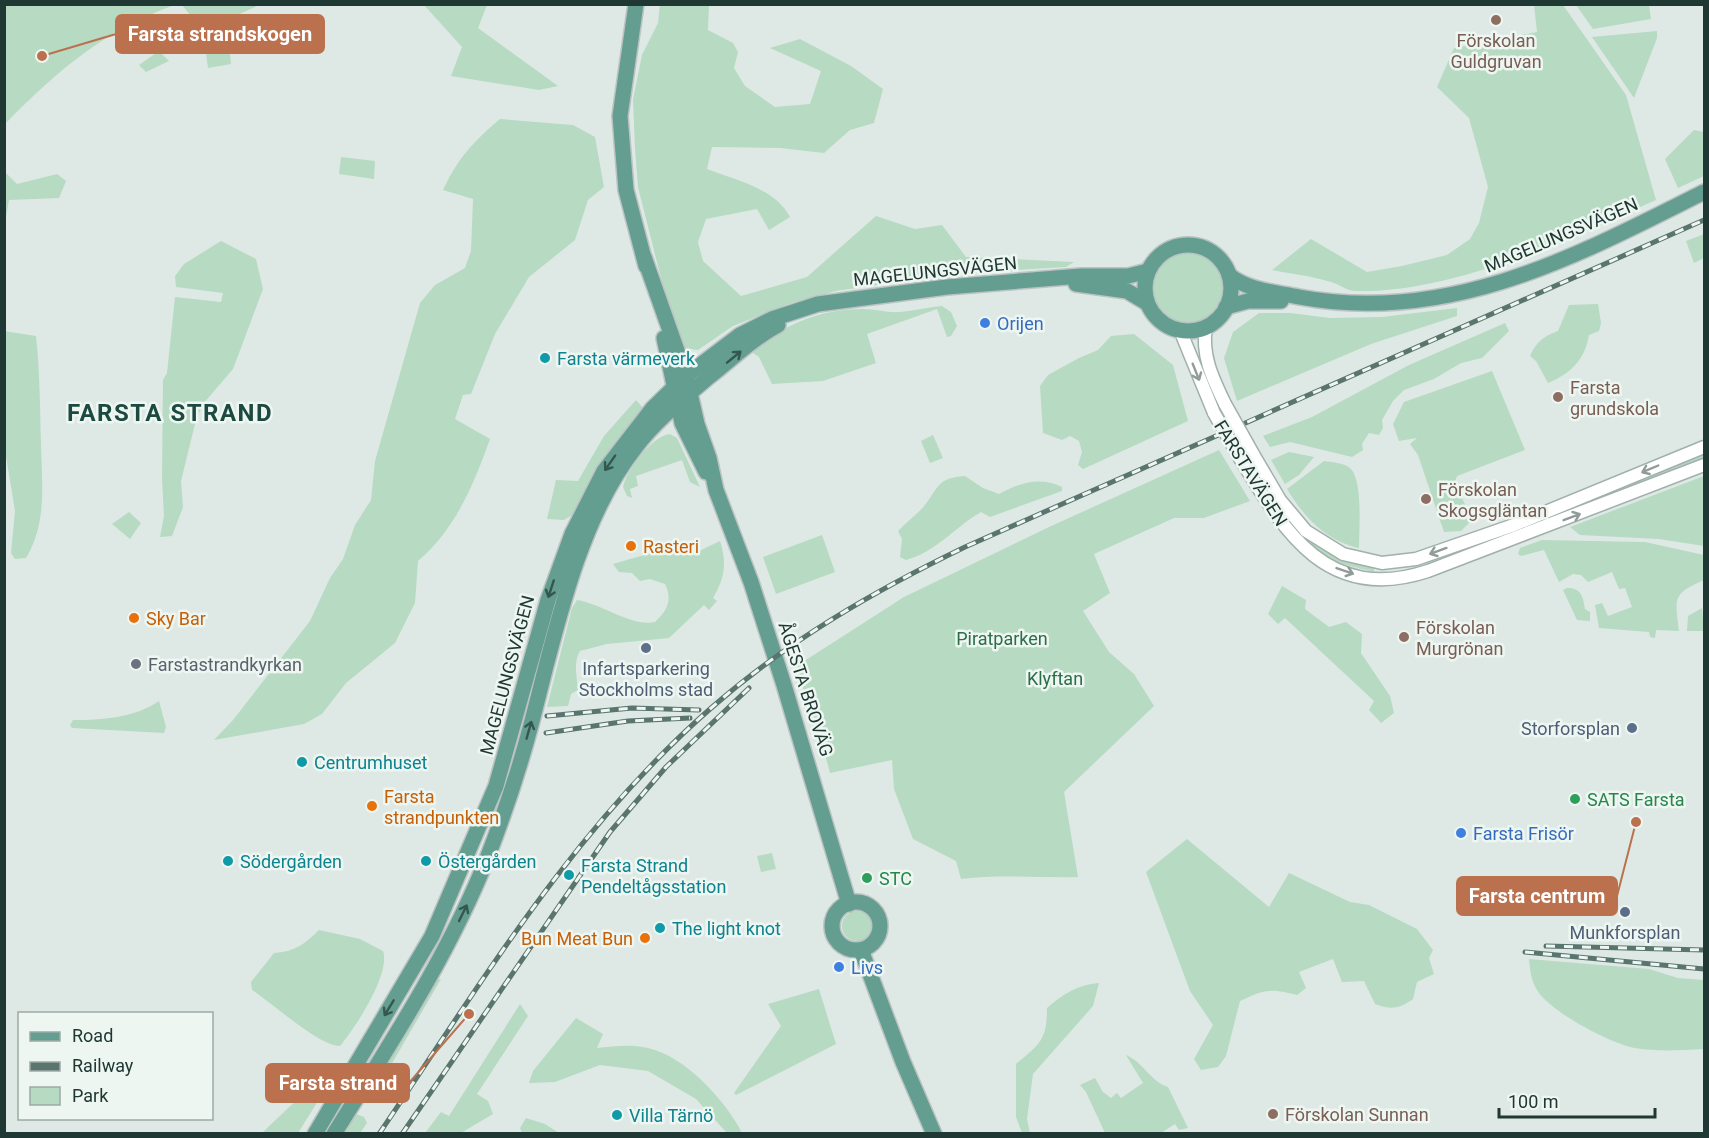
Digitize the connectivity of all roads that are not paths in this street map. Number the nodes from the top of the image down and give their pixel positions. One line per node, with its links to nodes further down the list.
1 (636, 4): 12 (main road, ÅGESTA BROVÄG)
2 (1704, 192): 6 (main road, MAGELUNGSVÄGEN)
3 (1148, 271): 4 (main road); 5 (main road, MAGELUNGSVÄGEN); 7 (main road)
4 (1230, 276): 6 (main road, MAGELUNGSVÄGEN); 9 (main road)
5 (1055, 280): 7 (main road, MAGELUNGSVÄGEN); 8 (main road, MAGELUNGSVÄGEN)
6 (1320, 301): 9 (main road, MAGELUNGSVÄGEN)
7 (1147, 303): 11 (main road)
8 (818, 304): 12 (main road, MAGELUNGSVÄGEN); 13 (main road, MAGELUNGSVÄGEN, one-way to 8)
9 (1226, 307): 10 (main road)
10 (1206, 327): 11 (main road); 15 (street, FARSTAVÄGEN, one-way to 10, bridge)
11 (1180, 330): 16 (street, FARSTAVÄGEN, one-way to 16, bridge)
12 (680, 381): 13 (main road, ÅGESTA BROVÄG); 14 (main road, ÅGESTA BROVÄG); 20 (main road, MAGELUNGSVÄGEN, one-way to 20)
13 (689, 394): 14 (main road, MAGELUNGSVÄGEN); 17 (main road, ÅGESTA BROVÄG)
14 (676, 404): 17 (main road, ÅGESTA BROVÄG); 21 (main road, MAGELUNGSVÄGEN, one-way to 14)
15 (1704, 447)
16 (1704, 465)
17 (716, 490): 18 (main road, ÅGESTA BROVÄG)
18 (849, 903): 19 (main road); 19 (main road)
19 (861, 950): 24 (main road)
20 (419, 958): 21 (main road); 22 (main road, MAGELUNGSVÄGEN, one-way to 22)
21 (436, 966): 23 (main road, MAGELUNGSVÄGEN)
22 (315, 1134)
23 (334, 1134)
24 (934, 1134)

